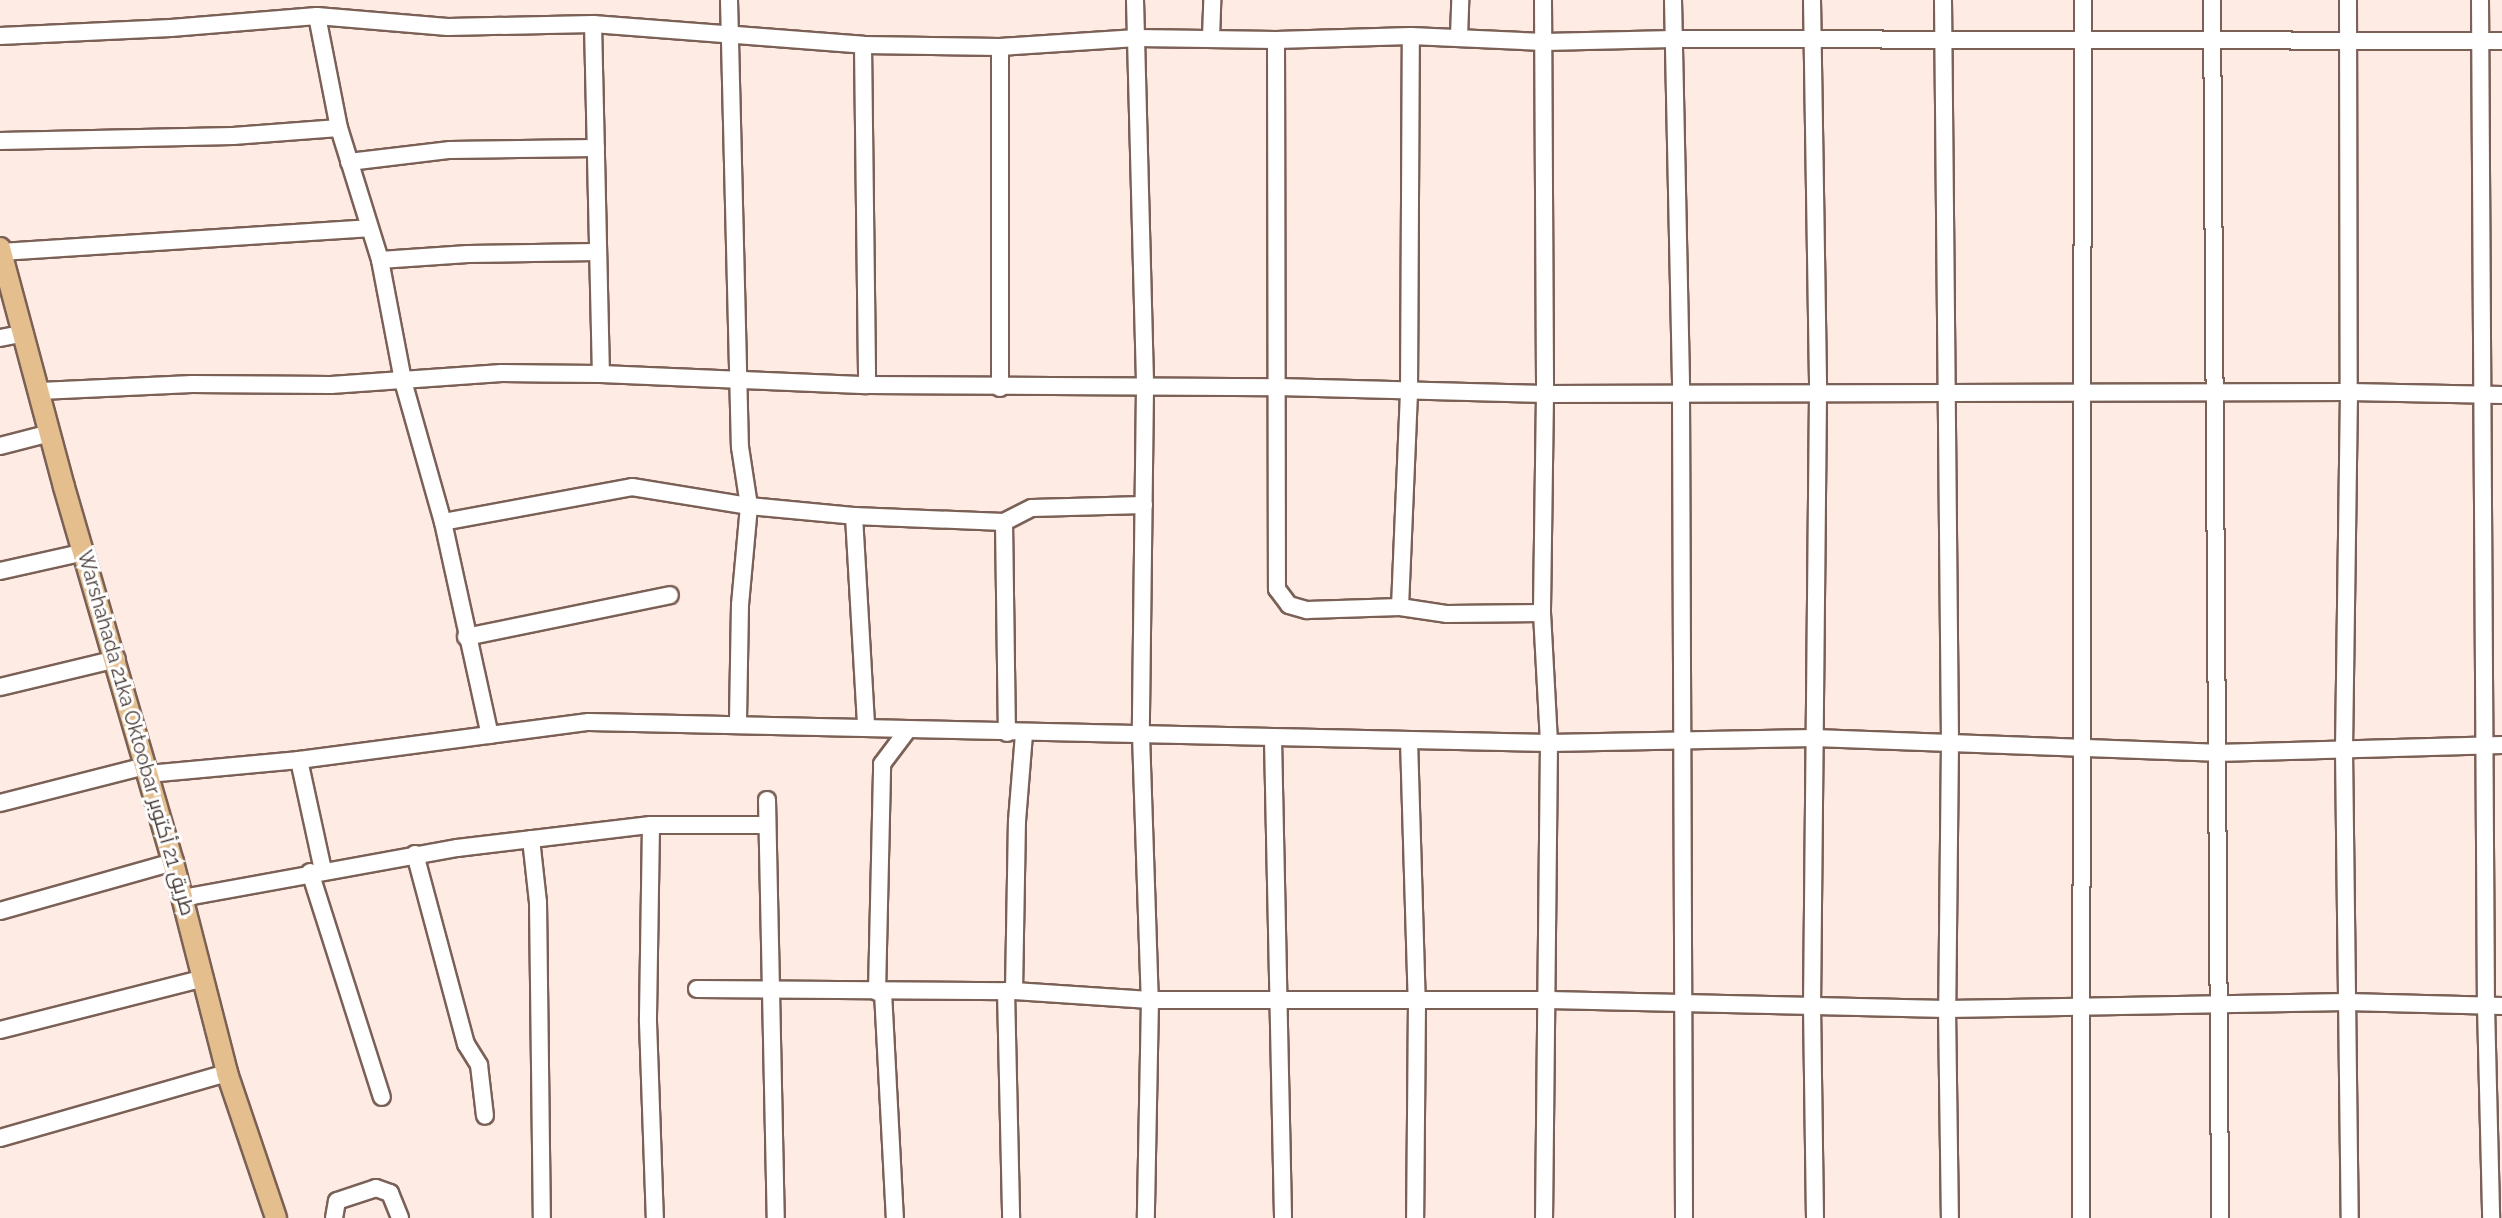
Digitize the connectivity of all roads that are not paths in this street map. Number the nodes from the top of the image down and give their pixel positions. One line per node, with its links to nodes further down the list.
1 (729, 0): 15 (street)
2 (1135, 0): 19 (street)
3 (1212, 0): 20 (street)
4 (1460, 0): 18 (street)
5 (1543, 0): 29 (street)
6 (1673, 0): 21 (street)
7 (1812, 0): 23 (street)
8 (1943, 0): 24 (street)
9 (2083, 0): 25 (street)
10 (2212, 0): 30 (street)
11 (2348, 0): 26 (street)
12 (2480, 0): 27 (street)
13 (317, 16): 14 (street); 16 (street); 33 (street)
14 (593, 24): 15 (street); 35 (street)
15 (728, 34): 31 (street); 44 (street)
16 (0, 36)
17 (1411, 36): 18 (street); 22 (street); 51 (street)
18 (1459, 37): 29 (street)
19 (1137, 38): 20 (street); 32 (street); 47 (street)
20 (1211, 38): 22 (street)
21 (1673, 39): 23 (street); 29 (street); 55 (street)
22 (1276, 40): 48 (street)
23 (1812, 40): 24 (street); 56 (street)
24 (1943, 40): 25 (street); 60 (street)
25 (2083, 41): 30 (street); 57 (street)
26 (2348, 41): 27 (street); 30 (street); 52 (street)
27 (2479, 41): 28 (street); 58 (street)
28 (2502, 41)
29 (1544, 42): 54 (street)
30 (2213, 42): 53 (street)
31 (863, 45): 32 (street); 46 (street)
32 (1000, 47): 49 (street)
33 (339, 128): 34 (street); 36 (street)
34 (0, 141)
35 (596, 148): 36 (street); 38 (street)
36 (349, 162): 37 (street)
37 (368, 228): 39 (street); 40 (street)
38 (596, 252): 40 (street); 43 (street)
39 (1, 255): 41 (main road, Warshahada 21ka Oktoobar طريق 21 أكتوبر)
40 (380, 260): 45 (street)
41 (25, 333): 42 (street); 50 (main road, Warshahada 21ka Oktoobar طريق 21 أكتوبر)
42 (0, 338)
43 (601, 374): 44 (street); 45 (street)
44 (737, 380): 46 (street); 64 (street)
45 (403, 381): 50 (street); 66 (street)
46 (867, 385): 49 (street)
47 (1145, 387): 48 (street); 49 (street); 63 (street)
48 (1278, 387): 51 (street); 71 (street)
49 (1000, 388)
50 (40, 391): 61 (main road, Warshahada 21ka Oktoobar طريق 21 أكتوبر)
51 (1409, 391): 54 (street); 71 (street)
52 (2349, 392): 53 (street); 58 (street); 90 (street)
53 (2217, 393): 57 (street); 91 (street)
54 (1545, 394): 55 (street); 72 (street)
55 (1681, 394): 56 (street); 85 (street)
56 (1818, 395): 60 (street); 82 (street)
57 (2083, 395): 60 (street); 89 (street)
58 (2484, 395): 59 (street); 88 (street)
59 (2502, 395)
60 (1948, 396): 86 (street)
61 (50, 433): 62 (street); 68 (main road, Warshahada 21ka Oktoobar طريق 21 أكتوبر)
62 (0, 446)
63 (1144, 505): 67 (street); 81 (street)
64 (749, 506): 65 (street); 66 (street); 76 (street)
65 (854, 516): 67 (street); 77 (street)
66 (443, 522): 73 (street)
67 (1004, 522): 79 (street)
68 (85, 552): 69 (street); 74 (main road, Warshahada 21ka Oktoobar طريق 21 أكتوبر)
69 (0, 571)
70 (670, 595): 73 (street)
71 (1400, 607): 72 (street)
72 (1542, 613): 87 (street)
73 (466, 637): 80 (street)
74 (117, 659): 75 (street); 93 (main road, Warshahada 21ka Oktoobar طريق 21 أكتوبر)
75 (0, 687)
76 (738, 724): 77 (street); 80 (street)
77 (866, 727): 78 (street)
78 (907, 731): 79 (street); 108 (street)
79 (1015, 734): 81 (street); 107 (street)
80 (490, 735): 92 (street)
81 (1141, 735): 83 (street); 110 (street)
82 (1814, 738): 85 (street); 86 (street); 115 (street)
83 (1273, 739): 84 (street); 109 (street)
84 (1409, 740): 87 (street); 112 (street)
85 (1679, 742): 87 (street); 113 (street)
86 (1950, 742): 89 (street); 119 (street)
87 (1549, 743): 111 (street)
88 (2494, 745): 90 (street); 117 (street)
89 (2081, 747): 91 (street); 118 (street)
90 (2344, 750): 91 (street); 114 (street)
91 (2216, 753): 116 (street)
92 (299, 760): 93 (street); 101 (street)
93 (146, 770): 95 (street); 100 (main road, Warshahada 21ka Oktoobar طريق 21 أكتوبر)
94 (767, 800): 97 (street)
95 (0, 803)
96 (651, 825): 97 (street); 98 (street); 129 (street)
97 (767, 825): 106 (street)
98 (531, 839): 99 (street); 128 (street)
99 (415, 854): 101 (street); 123 (street)
100 (173, 862): 102 (main road, Warshahada 21ka Oktoobar طريق 21 أكتوبر); 103 (street)
101 (317, 871): 102 (street); 122 (street)
102 (182, 898): 104 (main road, Warshahada 21ka Oktoobar طريق 21 أكتوبر)
103 (0, 911)
104 (204, 978): 120 (street); 121 (main road, Warshahada 21ka Oktoobar طريق 21 أكتوبر)
105 (697, 989): 106 (street)
106 (769, 990): 108 (street); 130 (street)
107 (1010, 991): 108 (street); 110 (street); 132 (street)
108 (880, 992): 131 (street)
109 (1280, 999): 110 (street); 112 (street); 134 (street)
110 (1150, 1000): 133 (street)
111 (1549, 1000): 112 (street); 113 (street); 136 (street)
112 (1417, 1002): 135 (street)
113 (1683, 1002): 115 (street); 137 (street)
114 (2347, 1002): 116 (street); 117 (street); 142 (street)
115 (1812, 1005): 119 (street); 138 (street)
116 (2220, 1006): 118 (street); 141 (street)
117 (2494, 1006): 143 (street)
118 (2083, 1007): 119 (street); 140 (street)
119 (1947, 1009): 139 (street)
120 (0, 1030)
121 (227, 1073): 124 (street); 125 (main road, Warshahada 21ka Oktoobar طريق 21 أكتوبر)
122 (382, 1097)
123 (485, 1116)
124 (0, 1138)
125 (276, 1218)
126 (334, 1218): 127 (street)
127 (400, 1218)
128 (542, 1218)
129 (655, 1218)
130 (776, 1218)
131 (895, 1218)
132 (1011, 1218)
133 (1146, 1218)
134 (1283, 1218)
135 (1415, 1218)
136 (1544, 1218)
137 (1684, 1218)
138 (1815, 1218)
139 (1950, 1218)
140 (2081, 1218)
141 (2220, 1218)
142 (2350, 1218)
143 (2491, 1218)

